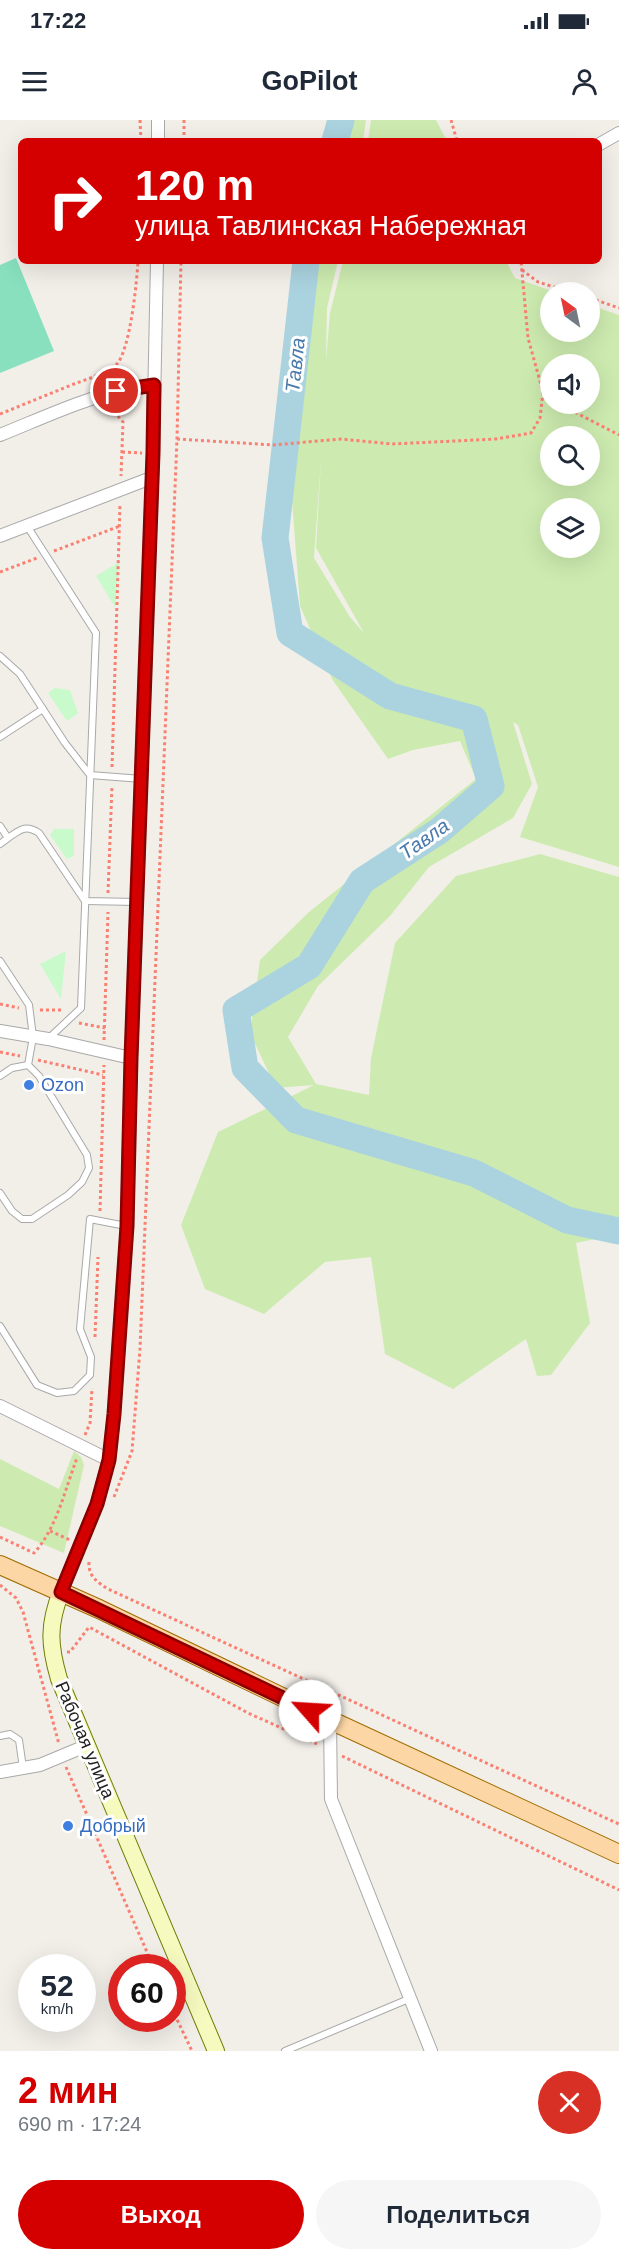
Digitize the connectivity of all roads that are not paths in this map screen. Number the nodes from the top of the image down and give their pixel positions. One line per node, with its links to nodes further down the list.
1 (158, 120): 3 (street)
2 (619, 133): 4 (street)
3 (158, 138)
4 (602, 143)
5 (157, 264): 6 (street)
6 (154, 385): 7 (street); 8 (street)
7 (0, 435)
8 (151, 478): 9 (street); 15 (street)
9 (27, 526): 10 (street); 14 (lane)
10 (0, 536)
11 (0, 656): 12 (lane)
12 (43, 709): 13 (lane); 14 (lane)
13 (0, 737)
14 (90, 776): 15 (lane); 19 (lane)
15 (142, 779): 20 (street)
16 (0, 826): 17 (lane)
17 (8, 838): 18 (lane); 19 (lane)
18 (0, 844)
19 (85, 901): 20 (lane); 24 (lane)
20 (136, 902): 25 (street)
21 (0, 961): 23 (lane)
22 (0, 1031): 23 (street)
23 (33, 1037): 24 (street); 26 (lane)
24 (48, 1039): 25 (street)
25 (131, 1058): 29 (street)
26 (28, 1065): 27 (lane); 28 (lane)
27 (0, 1076)
28 (0, 1193)
29 (127, 1226): 30 (lane); 32 (street)
30 (0, 1326)
31 (0, 1406): 32 (street)
32 (109, 1460): 34 (street)
33 (3, 1566): 34 (main road)
34 (61, 1592): 35 (main road); 37 (street, Рабочая улица)
35 (330, 1720): 40 (main road); 41 (street)
36 (0, 1736): 38 (lane)
37 (88, 1745): 38 (street); 42 (street, Рабочая улица)
38 (23, 1768): 39 (street)
39 (0, 1772)
40 (619, 1854)
41 (411, 1998): 43 (lane); 44 (street)
42 (216, 2051)
43 (285, 2051)
44 (431, 2051)

